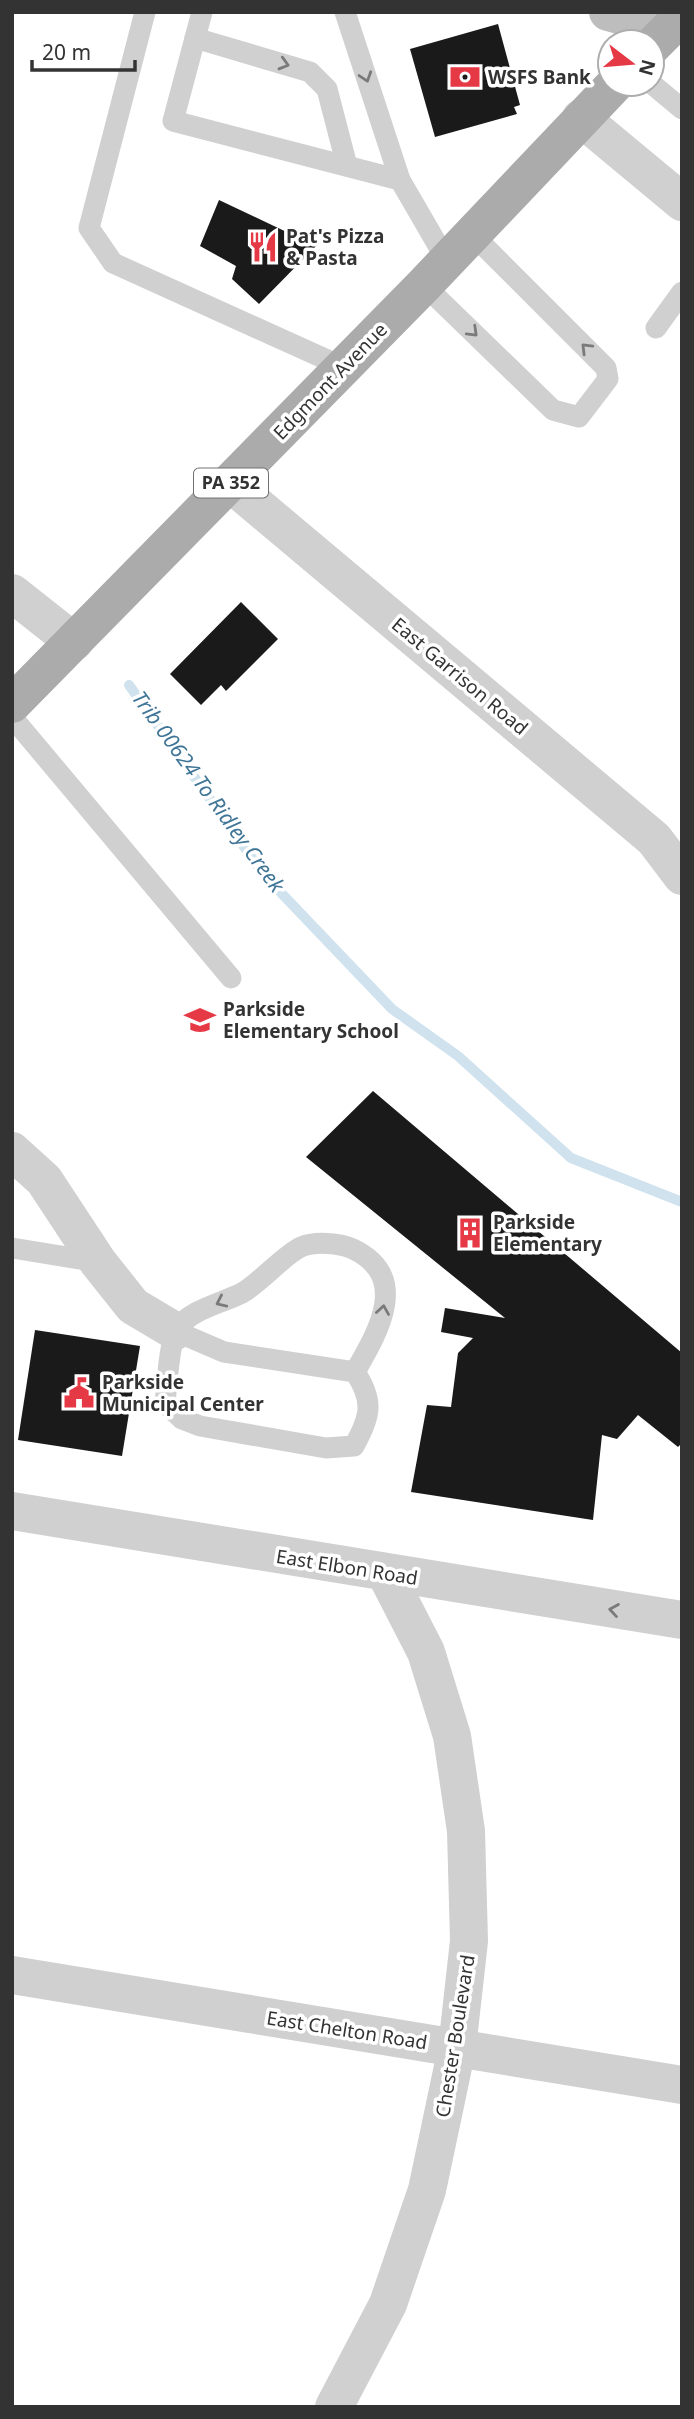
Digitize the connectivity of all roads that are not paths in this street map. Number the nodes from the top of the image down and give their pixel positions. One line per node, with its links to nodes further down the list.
1 (145, 12): 17 (lane)
2 (202, 12): 6 (lane)
3 (345, 12): 12 (lane, one-way to 12)
4 (608, 12): 5 (street)
5 (668, 31)
6 (195, 38): 11 (lane, one-way to 11); 11 (lane)
7 (666, 96): 9 (lane)
8 (601, 98): 10 (main road, Edgmont Avenue / PA 352)
9 (682, 109)
10 (581, 118): 13 (street); 14 (main road, Edgmont Avenue / PA 352)
11 (347, 166): 12 (lane)
12 (400, 180): 14 (lane)
13 (682, 202)
14 (448, 260): 14 (lane, one-way to 14); 17 (main road, Edgmont Avenue / PA 352)
15 (682, 292): 16 (lane)
16 (656, 328)
17 (343, 367): 18 (main road, Edgmont Avenue / PA 352)
18 (230, 483): 20 (main road, Edgmont Avenue / PA 352); 23 (street, East Garrison Road)
19 (12, 593): 20 (street)
20 (74, 642): 21 (main road, Edgmont Avenue / PA 352)
21 (12, 704)
22 (12, 717): 24 (lane)
23 (682, 876)
24 (231, 978)
25 (12, 1151): 27 (street)
26 (12, 1248): 27 (lane)
27 (98, 1262): 28 (street)
28 (175, 1331): 29 (lane); 29 (lane, one-way to 28); 29 (lane)
29 (355, 1372)
30 (12, 1511): 31 (street, East Elbon Road)
31 (386, 1574): 32 (street, East Elbon Road, one-way to 31); 34 (street, Chester Boulevard)
32 (682, 1620)
33 (12, 1975): 34 (street, East Chelton Road)
34 (457, 2048): 35 (street, East Chelton Road); 36 (street, Chester Boulevard)
35 (682, 2085)
36 (334, 2407)

